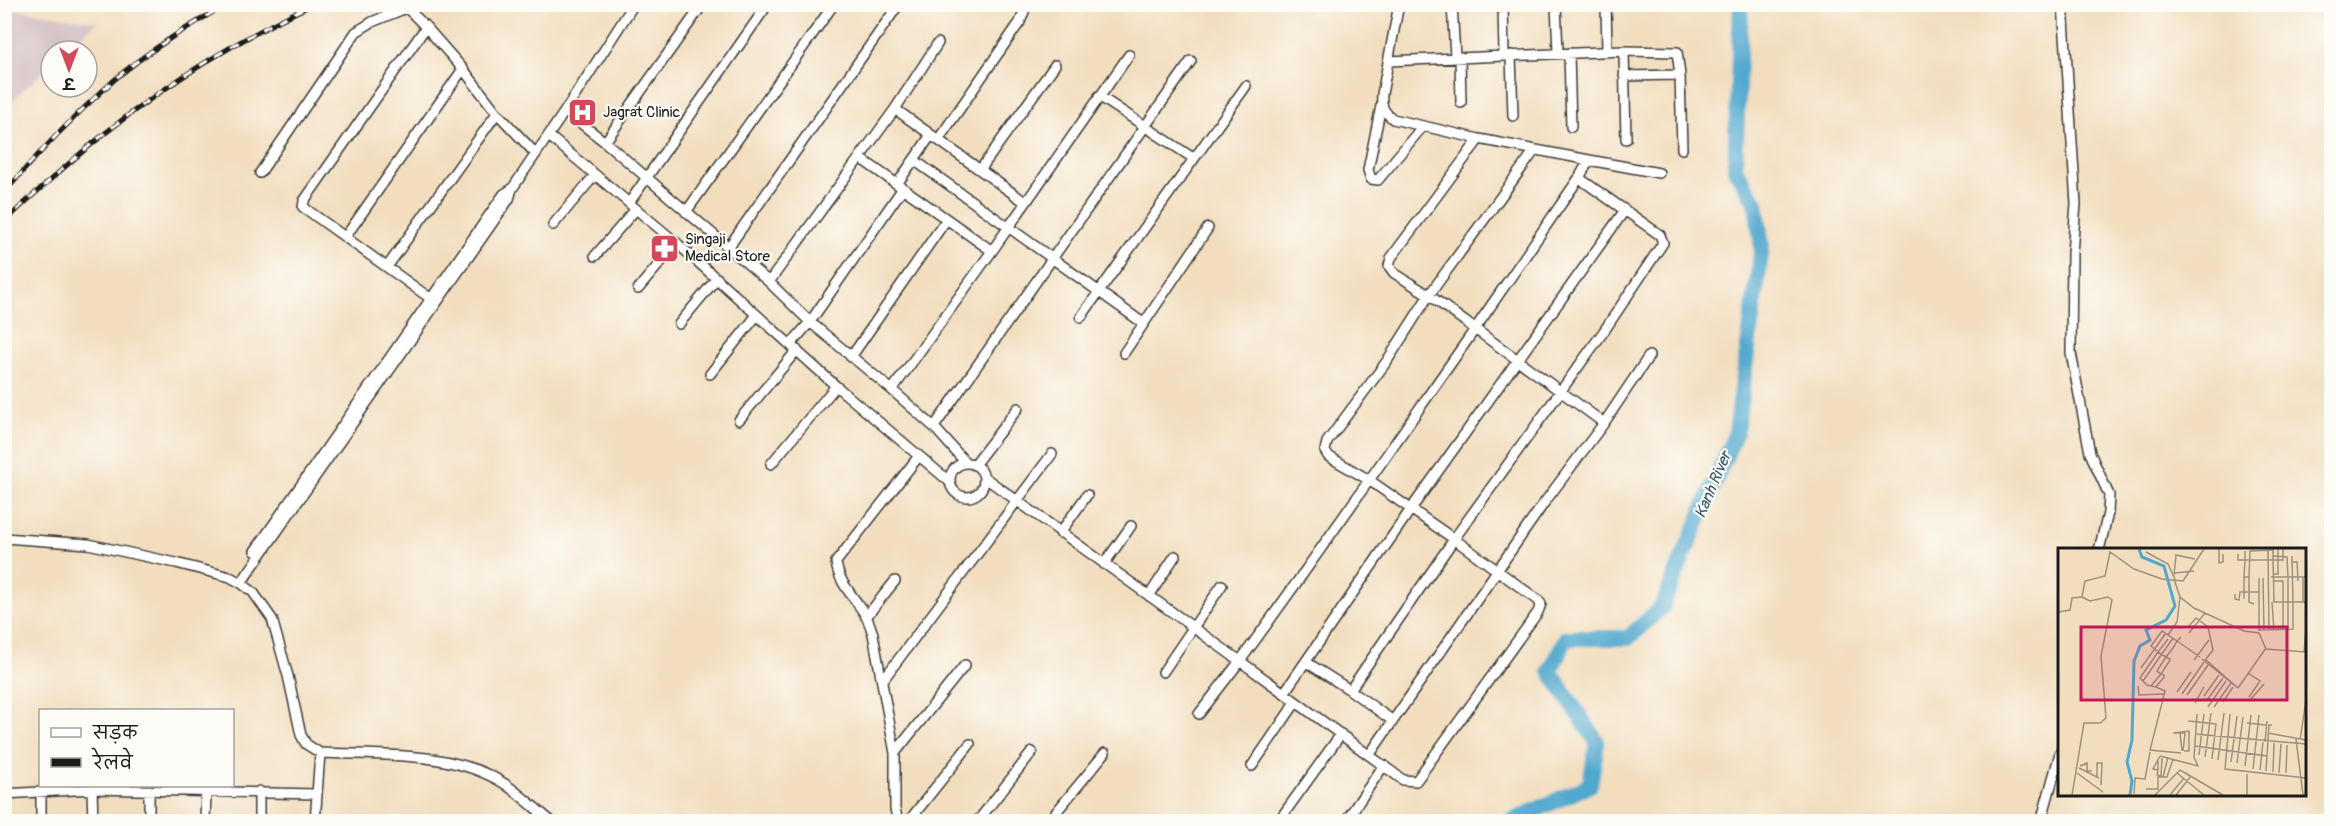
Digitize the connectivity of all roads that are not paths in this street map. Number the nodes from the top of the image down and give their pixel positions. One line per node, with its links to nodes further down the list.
1 (634, 4): 34 (street)
2 (703, 4): 44 (street)
3 (768, 4): 56 (street)
4 (834, 4): 62 (street)
5 (899, 4): 69 (street)
6 (1027, 4): 41 (street)
7 (1399, 4): 24 (street)
8 (1452, 4): 22 (street)
9 (1503, 4): 21 (street)
10 (1556, 4): 18 (street)
11 (1606, 4): 16 (street)
12 (2063, 4): 113 (street)
13 (404, 6): 14 (street); 53 (street)
14 (426, 27): 26 (street); 67 (street)
15 (938, 43): 33 (street)
16 (1607, 51): 17 (street); 19 (street)
17 (1624, 51): 27 (street); 28 (street)
18 (1558, 53): 19 (street); 21 (street)
19 (1569, 53): 39 (street)
20 (1129, 55): 30 (street)
21 (1508, 55): 22 (street); 36 (street)
22 (1458, 57): 24 (street); 31 (street)
23 (1191, 61): 38 (street)
24 (1388, 61): 32 (street)
25 (1055, 65): 52 (street)
26 (463, 69): 35 (street); 67 (street)
27 (1680, 75): 28 (street); 45 (street)
28 (1624, 76): 43 (street)
29 (1246, 86): 49 (street)
30 (1099, 96): 38 (street); 59 (street)
31 (1461, 103)
32 (1381, 106): 37 (street); 37 (street)
33 (895, 109): 41 (street); 48 (street)
34 (565, 111): 40 (street); 44 (street)
35 (497, 113): 47 (street); 73 (street)
36 (1513, 116)
37 (1423, 126): 42 (street)
38 (1144, 127): 49 (street); 72 (street)
39 (1571, 127)
40 (549, 136): 47 (street); 55 (street)
41 (934, 138): 50 (street); 52 (street)
42 (1479, 139): 46 (street); 78 (street)
43 (1626, 140)
44 (605, 142): 56 (street)
45 (1682, 149)
46 (1535, 150): 51 (street); 78 (street)
47 (536, 154): 79 (street)
48 (860, 158): 58 (street); 75 (street)
49 (1193, 158): 77 (street)
50 (914, 160): 58 (street); 65 (street)
51 (1589, 160): 54 (street); 57 (street)
52 (980, 170): 59 (street)
53 (260, 173)
54 (1659, 173)
55 (594, 175): 60 (street); 64 (street)
56 (647, 177): 60 (street); 62 (street)
57 (1579, 178): 61 (street); 85 (street)
58 (900, 186): 63 (street); 82 (street)
59 (1024, 202): 65 (street)
60 (632, 206): 68 (street); 71 (street)
61 (1625, 210): 90 (street); 94 (street)
62 (686, 212): 69 (street)
63 (946, 220): 70 (street); 89 (street)
64 (553, 225)
65 (1009, 228): 70 (street); 72 (street)
66 (1208, 228): 83 (street)
67 (346, 236): 73 (street)
68 (677, 243): 74 (street); 76 (street)
69 (728, 248): 75 (street)
70 (992, 251): 93 (street)
71 (595, 256)
72 (1053, 259): 77 (street); 98 (street)
73 (387, 267): 79 (street)
74 (717, 278): 80 (street); 84 (street)
75 (770, 282): 82 (street)
76 (638, 289)
77 (1100, 291): 81 (street); 83 (street)
78 (1429, 295): 85 (street); 104 (street)
79 (433, 300): 118 (street)
80 (757, 315): 86 (street); 91 (street)
81 (1082, 316)
82 (810, 322): 86 (street); 89 (street)
83 (1143, 323): 87 (street)
84 (680, 324)
85 (1475, 329): 90 (street); 104 (street)
86 (794, 347): 92 (street); 96 (street)
87 (1124, 353)
88 (1649, 356): 97 (street)
89 (851, 357): 93 (street)
90 (1518, 361): 94 (street); 108 (street)
91 (710, 374)
92 (836, 386): 100 (street); 101 (street)
93 (892, 390): 98 (street)
94 (1559, 391): 97 (street); 112 (street)
95 (1018, 408): 102 (street)
96 (739, 420)
97 (1604, 423): 116 (street)
98 (934, 427): 102 (street)
99 (1052, 453): 107 (street)
100 (919, 456): 105 (street); 121 (street)
101 (771, 464)
102 (970, 464): 103 (street); 105 (street)
103 (984, 477): 105 (street); 107 (street)
104 (1369, 480): 108 (street); 123 (street)
105 (950, 482)
106 (1087, 495): 110 (street)
107 (1016, 501): 110 (street); 127 (street)
108 (1411, 509): 112 (street); 124 (street)
109 (1131, 526): 115 (street)
110 (1060, 533): 115 (street)
111 (4, 538): 118 (street)
112 (1454, 539): 116 (street); 128 (street)
113 (2099, 548)
114 (1175, 556): 120 (street)
115 (1104, 564): 120 (street)
116 (1499, 570): 132 (street); 141 (street)
117 (895, 580): 121 (street)
118 (238, 581): 136 (street)
119 (1222, 585): 122 (street)
120 (1149, 596): 122 (street)
121 (866, 617): 127 (street)
122 (1192, 627): 123 (street); 126 (street)
123 (1240, 661): 129 (street); 131 (street)
124 (1306, 662): 128 (street); 129 (street)
125 (965, 665): 137 (street)
126 (1163, 672)
127 (883, 680): 137 (street)
128 (1350, 690): 132 (street)
129 (1284, 693): 130 (street)
130 (1296, 702): 133 (street); 142 (street)
131 (1198, 714)
132 (1393, 721): 139 (street)
133 (1341, 734): 139 (street); 161 (street)
134 (970, 744): 158 (street)
135 (1032, 752): 159 (street)
136 (320, 753): 149 (street); 156 (street)
137 (895, 753): 157 (street)
138 (1105, 753): 160 (street)
139 (1370, 754): 141 (street)
140 (2058, 760): 163 (street)
141 (1384, 765): 162 (street)
142 (1252, 766)
143 (92, 789): 144 (street); 147 (street); 151 (street)
144 (149, 790): 145 (street); 152 (street)
145 (206, 791): 146 (street); 153 (street)
146 (259, 791): 149 (street); 154 (street)
147 (41, 792): 148 (street); 150 (street)
148 (4, 794)
149 (316, 794): 155 (street)
150 (41, 822)
151 (93, 822)
152 (149, 822)
153 (205, 822)
154 (259, 822)
155 (315, 822)
156 (552, 822)
157 (898, 822)
158 (908, 822)
159 (977, 822)
160 (1048, 822)
161 (1278, 822)
162 (1345, 822)
163 (2041, 822)

